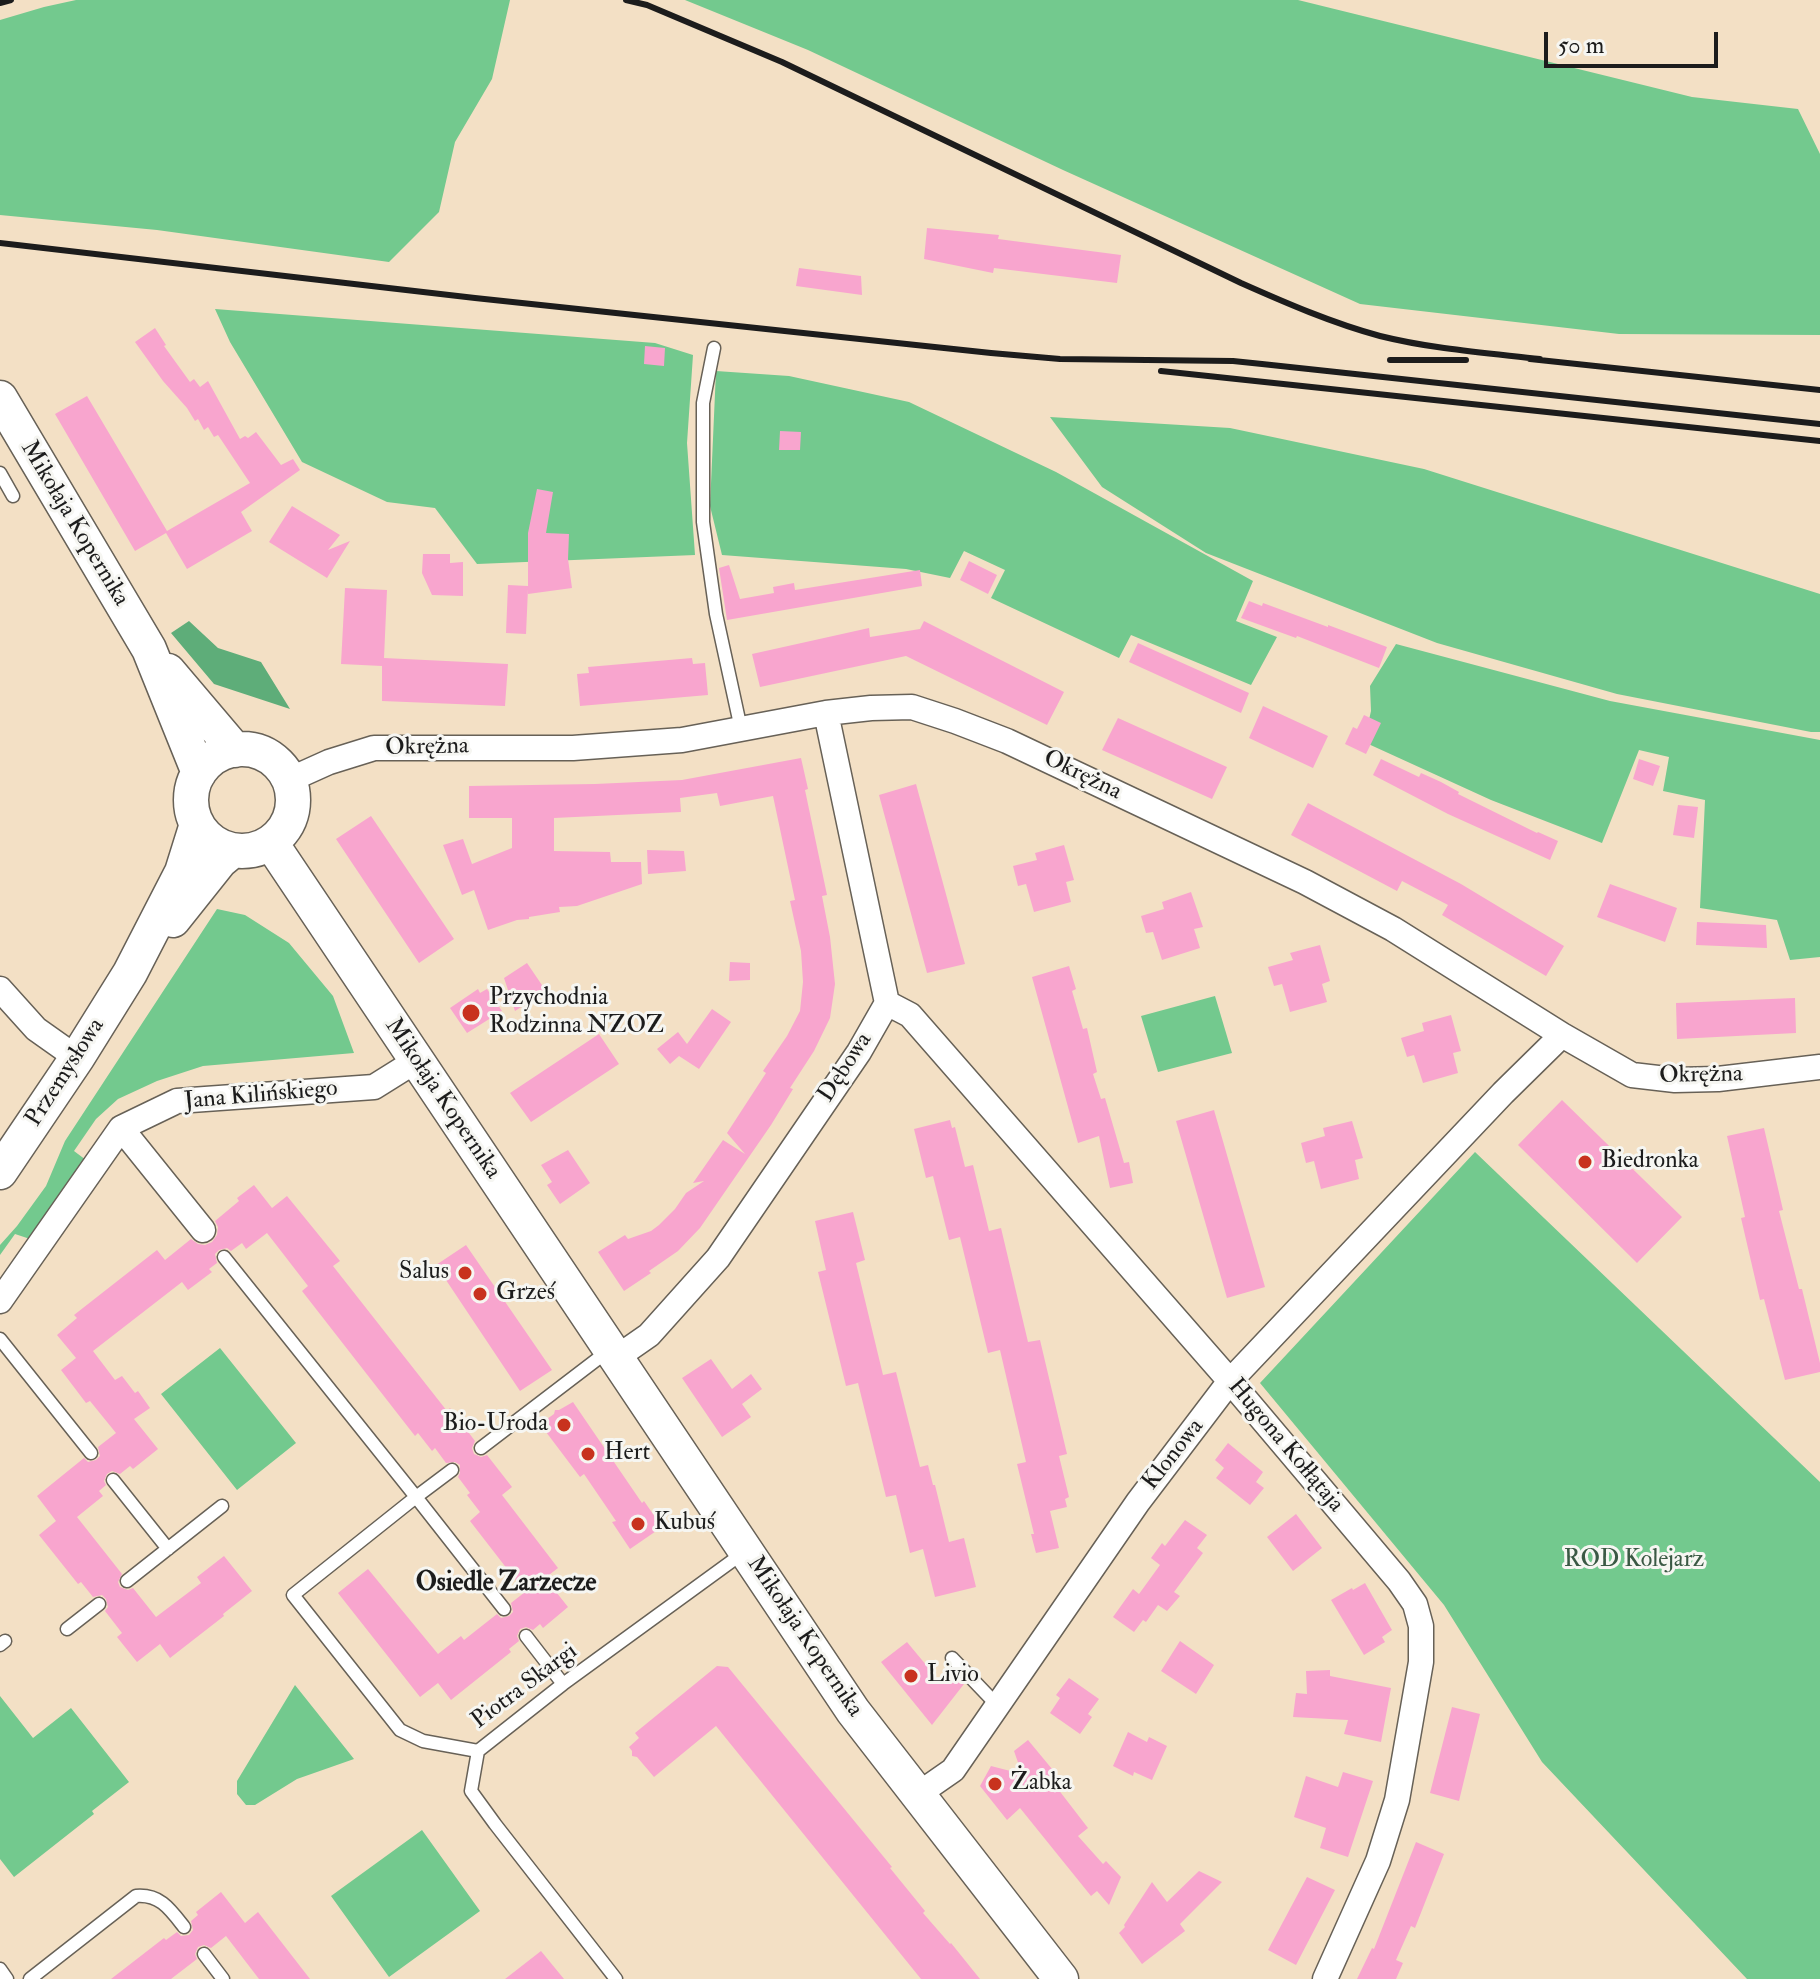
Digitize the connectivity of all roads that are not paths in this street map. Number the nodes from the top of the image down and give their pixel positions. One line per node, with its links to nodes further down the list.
1 (714, 348): 7 (lane)
2 (8, 419): 5 (main road, Mikołaja Kopernika)
3 (0, 473): 4 (lane)
4 (13, 496)
5 (149, 649): 8 (main road, Mikołaja Kopernika); 9 (main road, Mikołaja Kopernika)
6 (826, 713): 7 (street, Okrężna); 16 (street); 17 (street, Okrężna)
7 (741, 729): 10 (street, Okrężna)
8 (235, 750): 9 (main road); 10 (main road)
9 (199, 773): 11 (main road)
10 (289, 780): 12 (main road)
11 (197, 824): 13 (main road); 14 (main road, Przemysłowa)
12 (271, 843): 13 (main road); 19 (main road, Mikołaja Kopernika)
13 (232, 851): 14 (main road, Przemysłowa)
14 (130, 973): 18 (main road, Przemysłowa)
15 (0, 989): 18 (street)
16 (887, 1003): 27 (street, Dębowa); 28 (street, Hugona Kołłątaja)
17 (1562, 1035): 20 (street, Okrężna); 28 (street, Klonowa)
18 (77, 1058): 22 (main road, Przemysłowa)
19 (418, 1062): 21 (street, Jana Kilińskiego); 27 (main road, Mikołaja Kopernika)
20 (1820, 1067)
21 (121, 1128): 23 (street); 25 (street, Jana Kilińskiego)
22 (0, 1172)
23 (203, 1230)
24 (224, 1257): 33 (lane)
25 (0, 1301)
26 (0, 1339): 30 (lane)
27 (613, 1353): 29 (lane); 36 (main road, Mikołaja Kopernika)
28 (1230, 1381): 44 (street, Klonowa); 55 (street, Hugona Kołłątaja)
29 (481, 1448)
30 (91, 1453)
31 (452, 1470): 33 (lane)
32 (113, 1480): 35 (lane)
33 (416, 1497): 39 (lane); 45 (lane)
34 (222, 1506): 35 (lane)
35 (168, 1549): 37 (lane)
36 (745, 1551): 43 (lane, Piotra Skargi); 46 (main road, Mikołaja Kopernika)
37 (127, 1581)
38 (99, 1604): 40 (lane)
39 (504, 1609)
40 (67, 1629)
41 (526, 1636): 43 (lane)
42 (952, 1658): 44 (lane)
43 (563, 1684): 45 (lane, Piotra Skargi)
44 (997, 1705): 46 (street, Klonowa)
45 (478, 1751): 53 (lane, Piotra Skargi)
46 (917, 1795): 54 (main road, Mikołaja Kopernika)
47 (184, 1927): 51 (lane)
48 (204, 1954): 52 (lane)
49 (0, 1969): 50 (lane)
50 (7, 1979)
51 (30, 1979)
52 (223, 1979)
53 (616, 1979)
54 (1061, 1979)
55 (1325, 1979)

